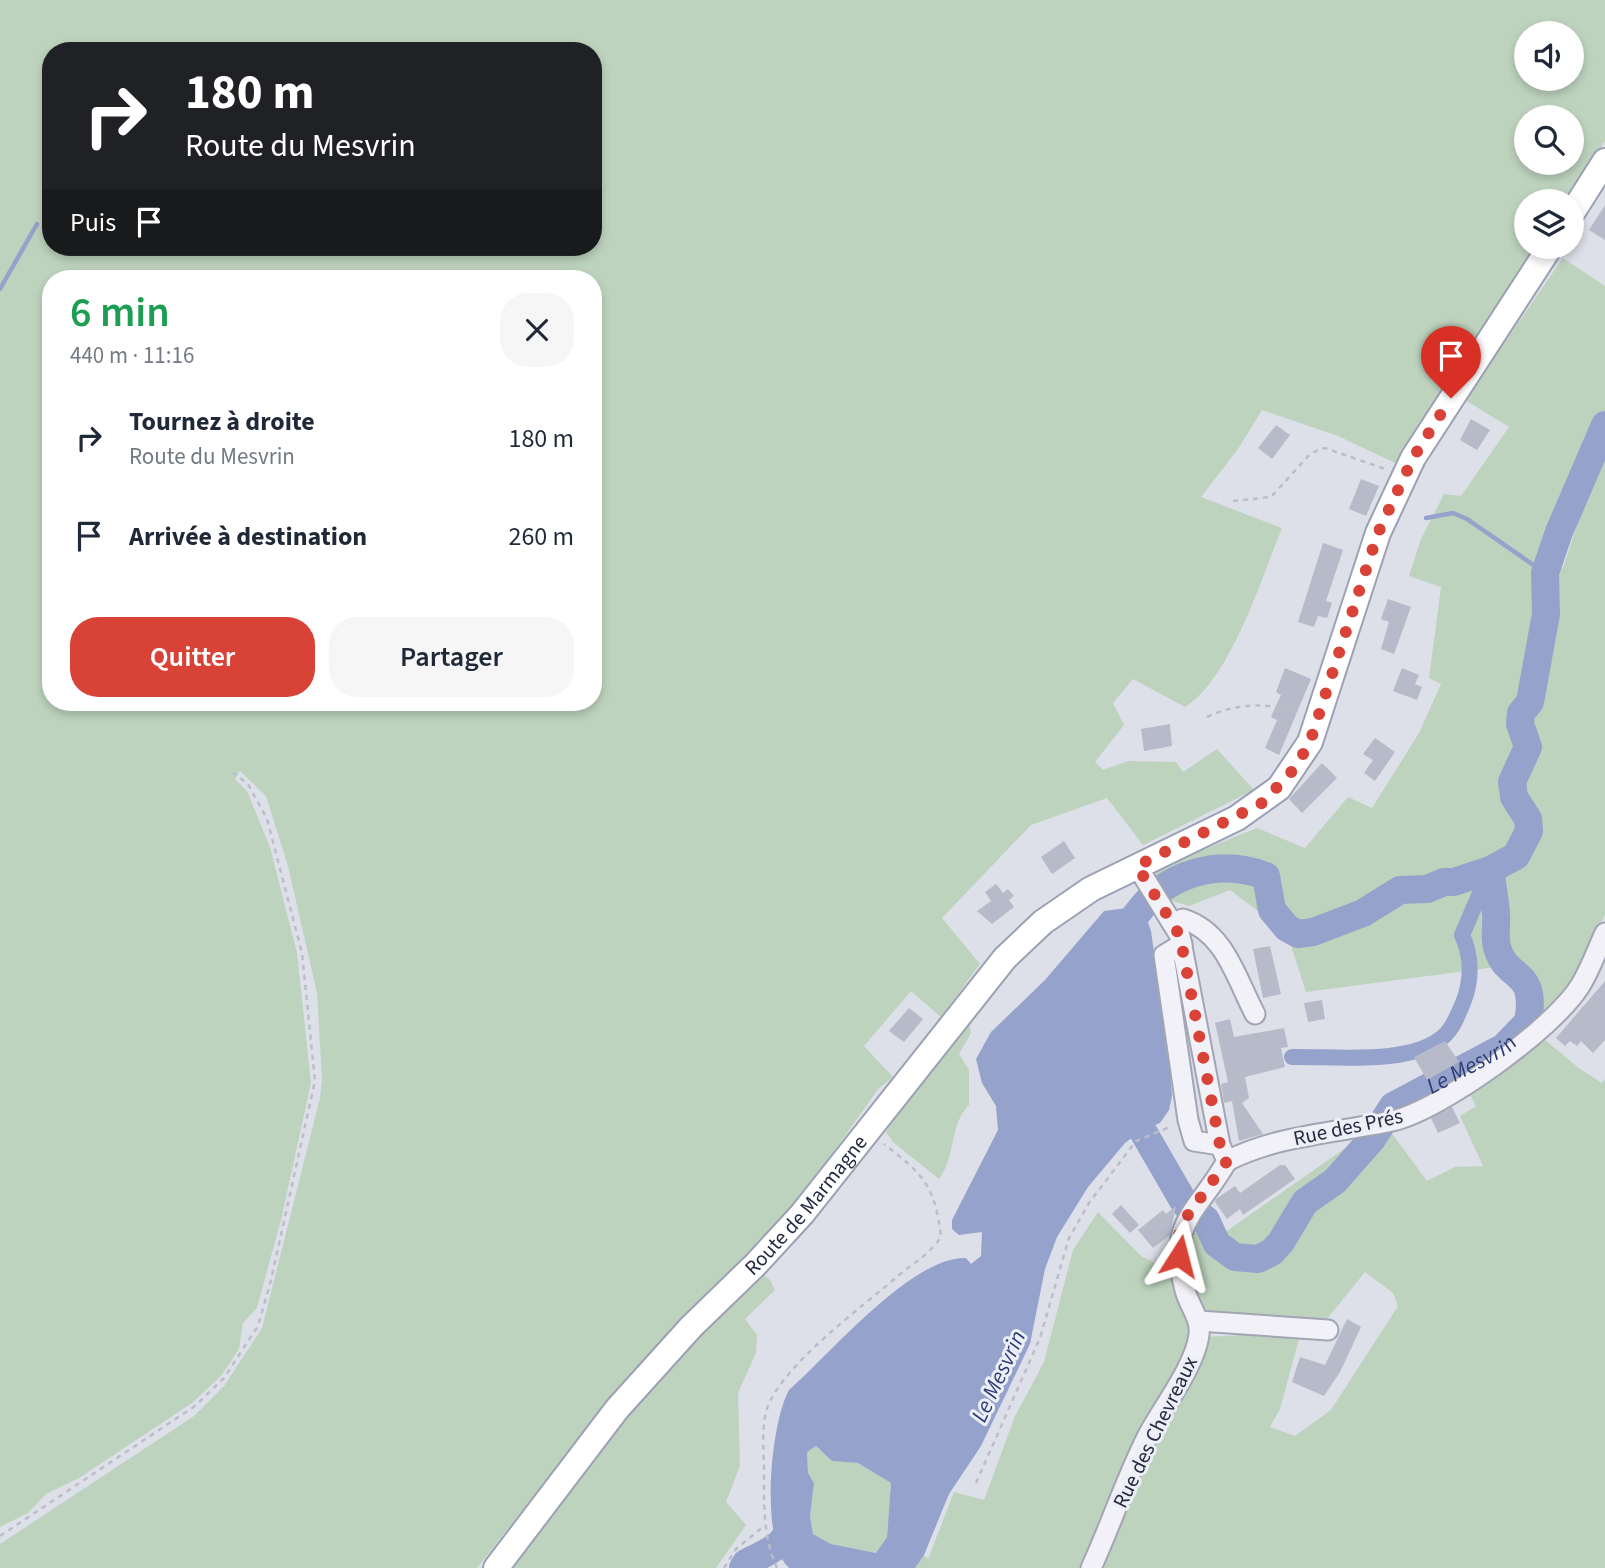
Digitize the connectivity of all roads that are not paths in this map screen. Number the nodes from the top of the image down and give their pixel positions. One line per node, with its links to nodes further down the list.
1 (1605, 161): 2 (main road)
2 (1584, 194)
3 (1542, 259): 4 (main road, Route de Marmagne)
4 (1141, 875): 5 (street); 12 (main road, Route de Marmagne)
5 (1167, 915): 7 (street); 8 (street)
6 (1605, 933): 9 (street, Rue des Prés)
7 (1182, 944): 9 (street); 9 (street)
8 (1255, 1014)
9 (1223, 1153): 10 (street)
10 (1199, 1321): 11 (street); 13 (street, Rue des Chevreaux)
11 (1328, 1330)
12 (496, 1568)
13 (1091, 1568)

